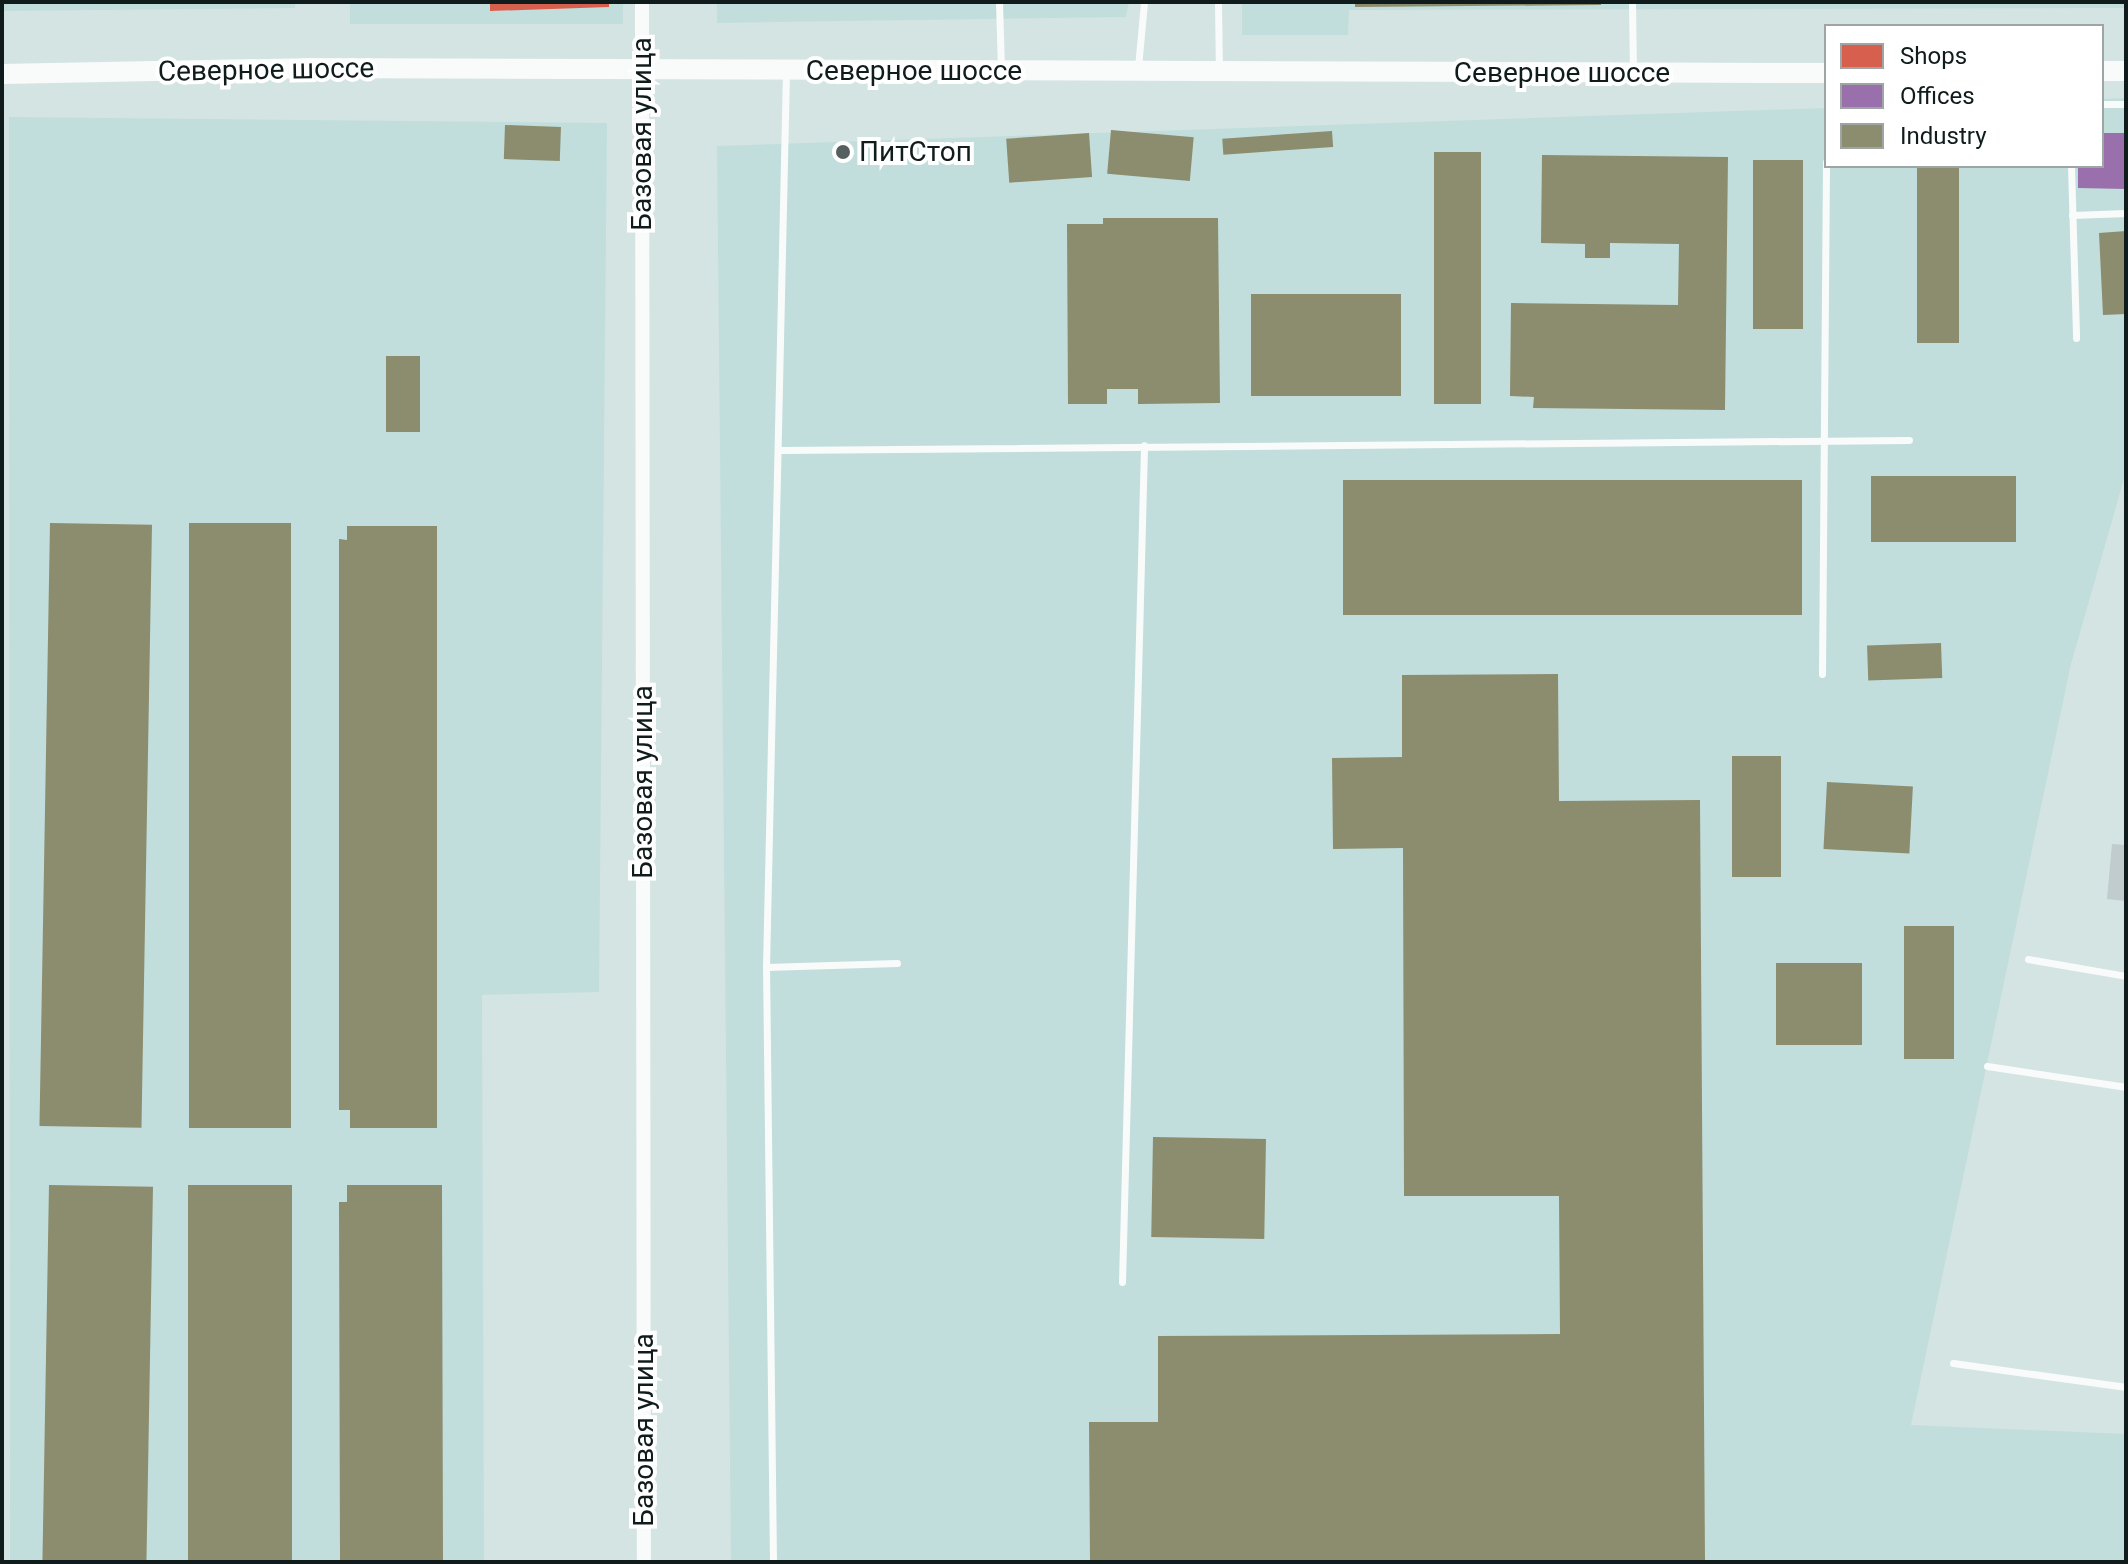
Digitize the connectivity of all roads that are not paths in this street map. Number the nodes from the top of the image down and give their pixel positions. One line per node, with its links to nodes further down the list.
1 (642, 2): 6 (street, Базовая улица)
2 (999, 2): 10 (lane)
3 (1144, 2): 11 (lane)
4 (1218, 2): 12 (lane)
5 (1632, 2): 13 (lane)
6 (642, 70): 7 (main road, Северное шоссе); 15 (main road, Северное шоссе); 37 (street, Базовая улица)
7 (786, 71): 10 (main road, Северное шоссе); 26 (lane)
8 (2104, 71): 9 (main road)
9 (2126, 71)
10 (1001, 72): 11 (main road, Северное шоссе)
11 (1138, 72): 12 (main road, Северное шоссе)
12 (1219, 72): 13 (main road, Северное шоссе)
13 (1633, 73): 14 (main road, Северное шоссе)
14 (1824, 73)
15 (2, 74)
16 (2104, 104): 17 (lane)
17 (2126, 104)
18 (1826, 168): 23 (lane)
19 (2071, 168): 21 (lane)
20 (2126, 213): 21 (lane)
21 (2072, 215): 22 (lane)
22 (2076, 338)
23 (1822, 440): 24 (lane); 25 (lane); 27 (lane)
24 (1909, 440)
25 (1144, 445): 26 (lane); 34 (lane)
26 (781, 450): 30 (lane)
27 (1822, 674)
28 (2028, 959): 31 (lane)
29 (897, 963): 30 (lane)
30 (766, 967): 38 (lane)
31 (2126, 976)
32 (1987, 1066): 33 (lane)
33 (2126, 1087)
34 (1122, 1282)
35 (1953, 1363): 36 (lane)
36 (2126, 1387)
37 (644, 1562)
38 (773, 1562)

